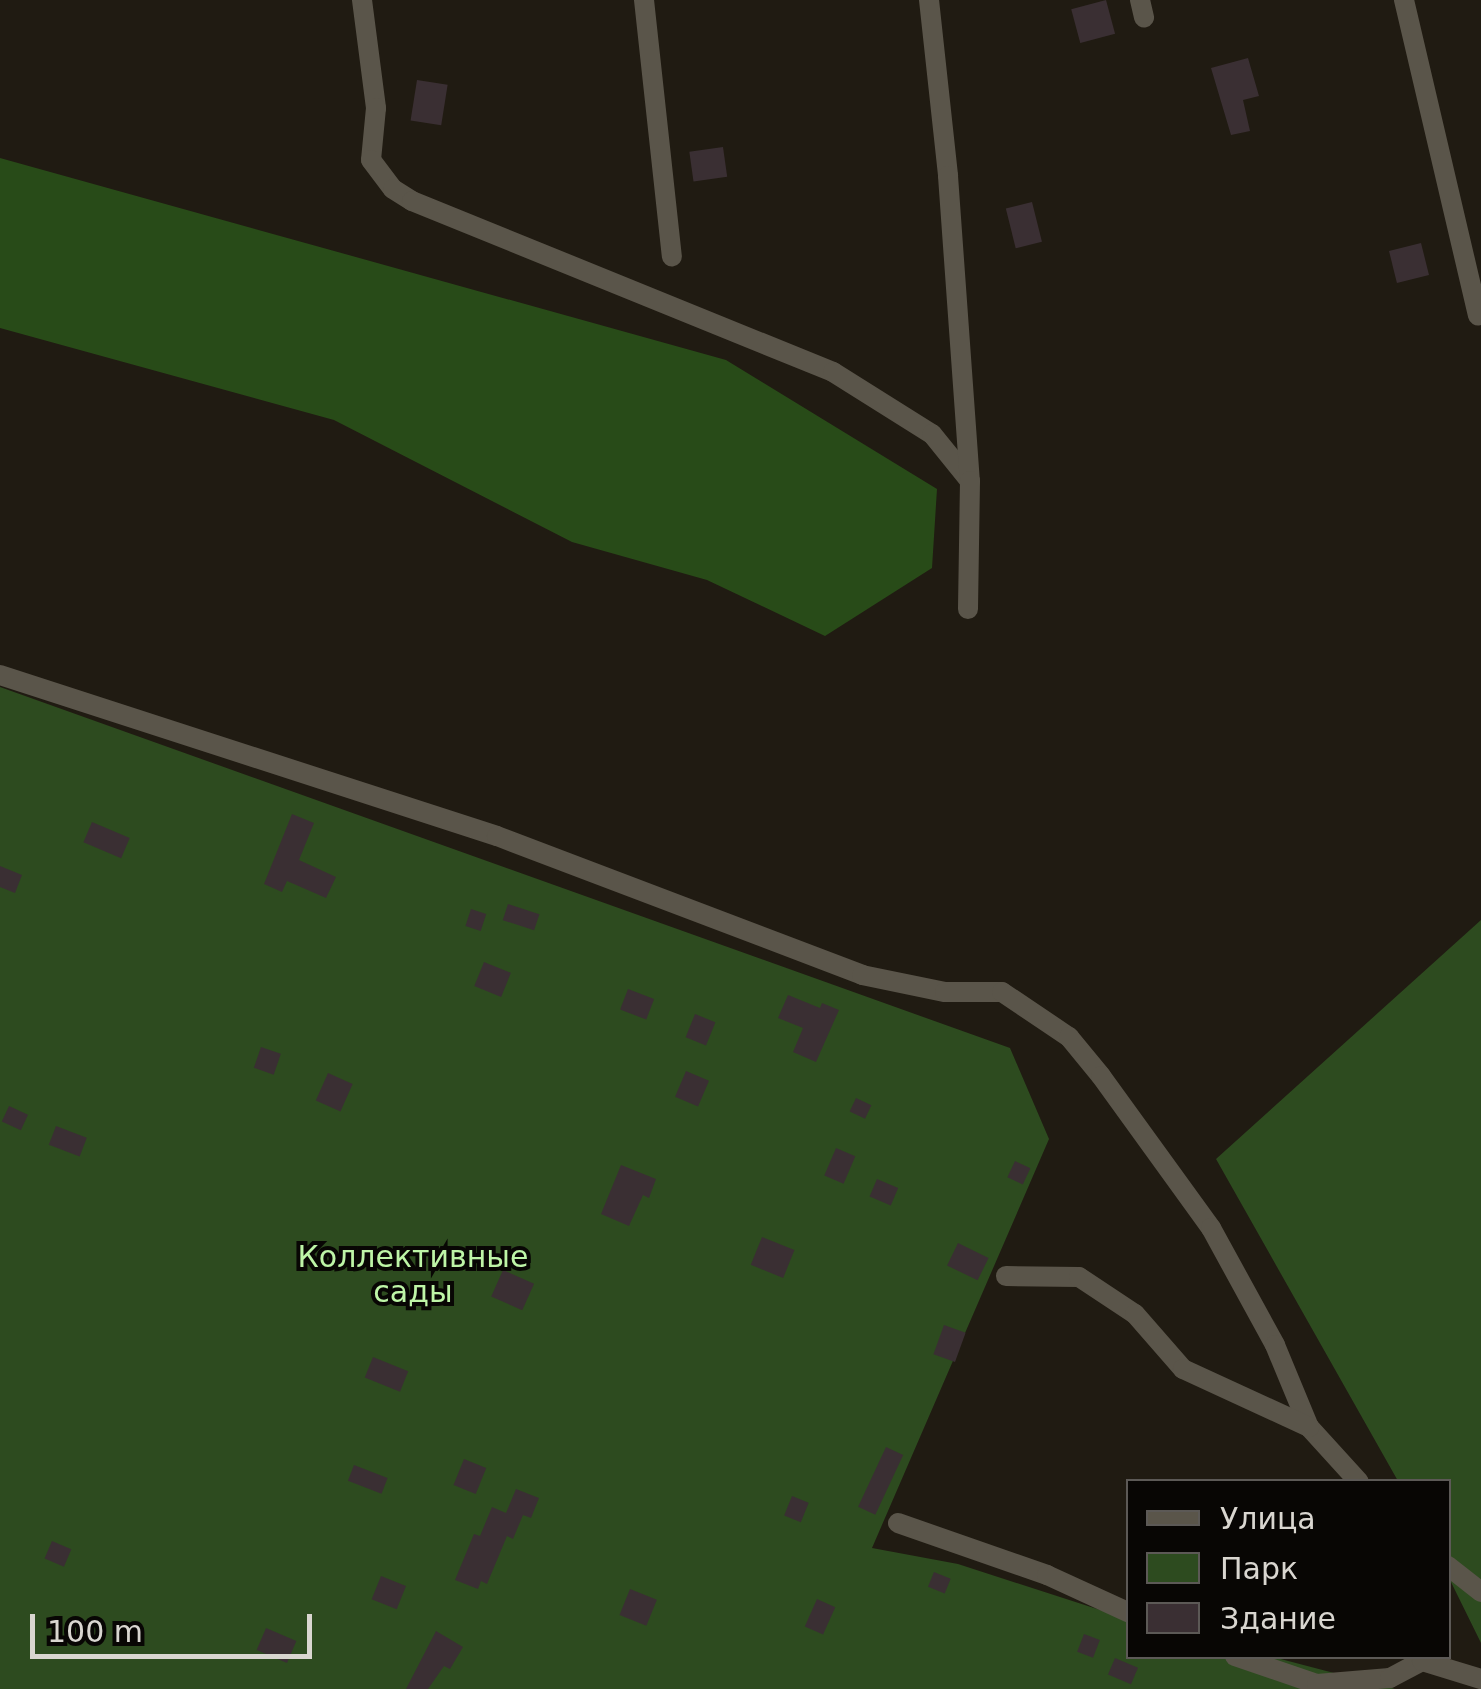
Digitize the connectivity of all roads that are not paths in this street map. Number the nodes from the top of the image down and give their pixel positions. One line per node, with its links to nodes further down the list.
1 (362, 0): 7 (street)
2 (644, 0): 5 (street)
3 (929, 0): 7 (street)
4 (1404, 0): 6 (street)
5 (672, 256)
6 (1478, 314)
7 (970, 481): 8 (street)
8 (968, 609)
9 (0, 675): 11 (street)
10 (1006, 1276): 11 (street)
11 (1309, 1427): 12 (street)
12 (1356, 1479)
13 (898, 1522): 16 (street)
14 (1451, 1568): 15 (street)
15 (1481, 1592)
16 (1126, 1611)
17 (1244, 1659): 18 (street)
18 (1423, 1659): 19 (street)
19 (1481, 1680)

